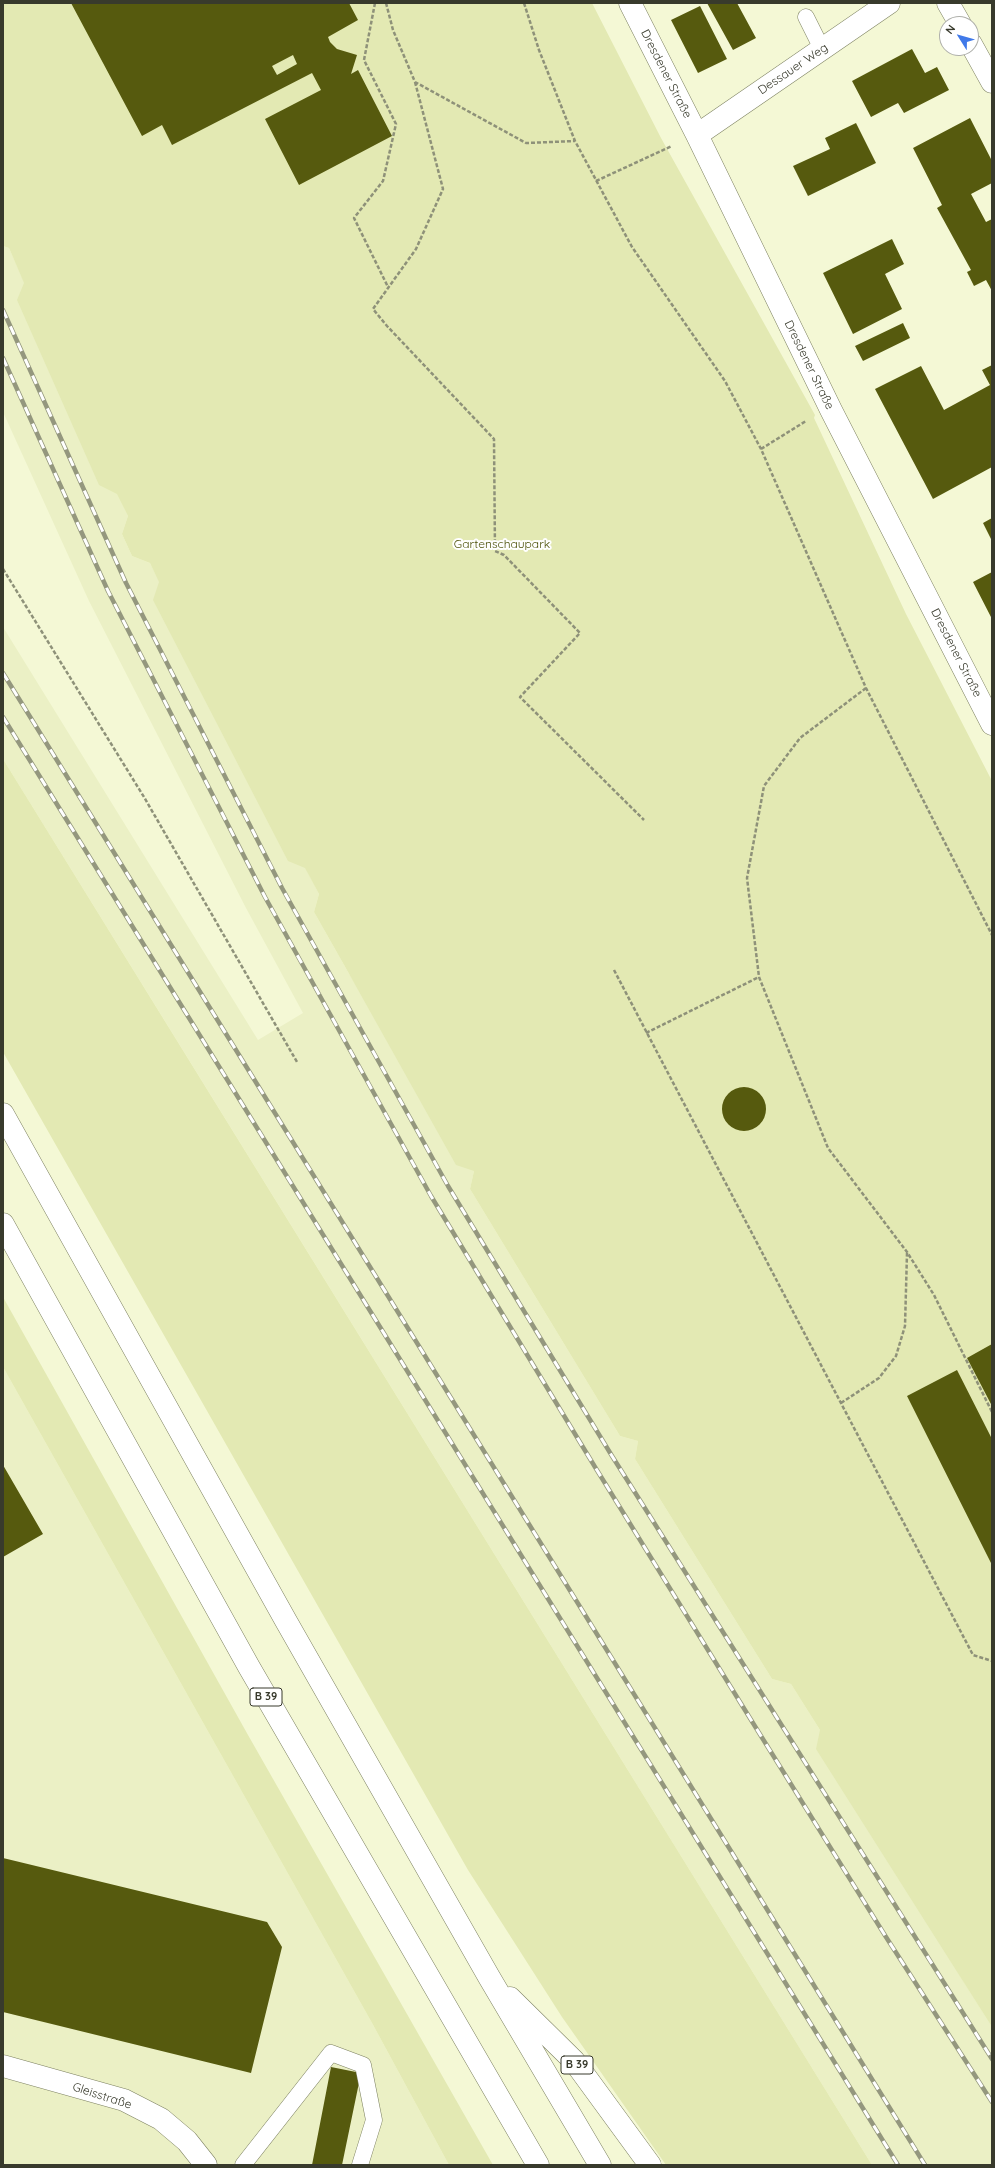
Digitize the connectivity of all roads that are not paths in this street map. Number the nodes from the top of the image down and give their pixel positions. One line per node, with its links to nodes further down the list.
1 (630, 3): 9 (main road, Dresdener Straße)
2 (889, 3): 6 (main road, Dessauer Weg)
3 (948, 3): 5 (main road)
4 (806, 16): 6 (lane)
5 (955, 16)
6 (822, 49): 9 (main road, Dessauer Weg)
7 (978, 56): 8 (main road)
8 (992, 82)
9 (697, 135): 10 (main road, Dresdener Straße)
10 (992, 724)
11 (3, 1114): 13 (main road, B 39)
12 (3, 1224): 18 (main road, B 39)
13 (489, 1977): 19 (main road, B 39); 20 (main road, B 39)
14 (3, 2066): 15 (main road, Gleisstraße)
15 (206, 2165)
16 (243, 2165): 17 (lane)
17 (360, 2165)
18 (538, 2165)
19 (600, 2165)
20 (650, 2165)

